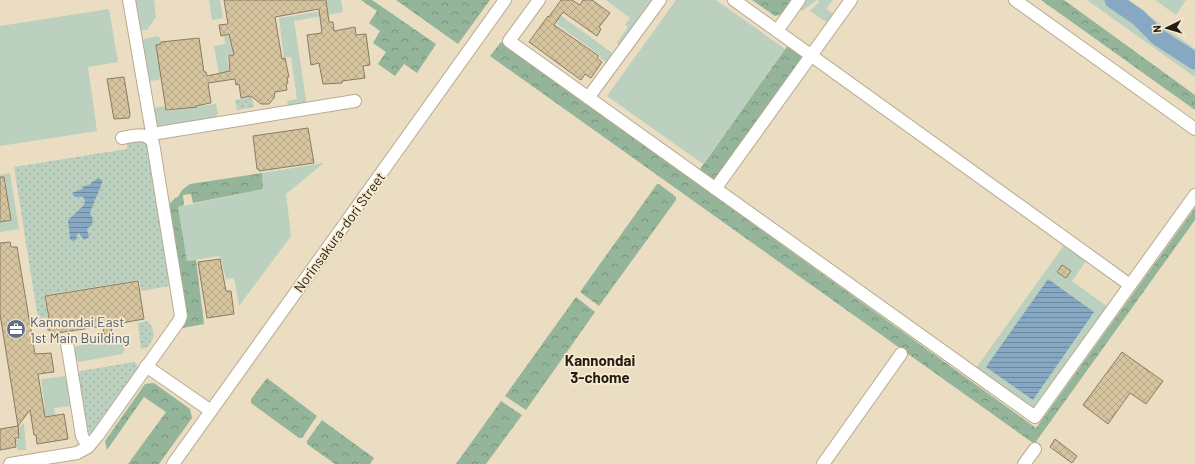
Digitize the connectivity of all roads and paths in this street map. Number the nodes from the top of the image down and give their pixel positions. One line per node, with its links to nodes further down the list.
1 (129, 0): 14 (street)
2 (505, 0): 22 (street, Norinsakura-dori Street)
3 (539, 0): 11 (street)
4 (660, 0): 11 (street)
5 (734, 0): 9 (street)
6 (799, 0): 9 (street)
7 (851, 0): 10 (street)
8 (1015, 0): 13 (street)
9 (776, 30): 10 (street)
10 (811, 55): 16 (street); 18 (street)
11 (588, 98): 16 (street)
12 (355, 101): 14 (street)
13 (1195, 129)
14 (150, 136): 15 (street); 21 (street)
15 (122, 138)
16 (715, 189): 18 (street)
17 (1195, 195): 18 (street)
18 (1130, 285)
19 (67, 343): 23 (street)
20 (901, 354): 27 (street)
21 (146, 366): 22 (street); 23 (street)
22 (211, 411): 26 (street, Norinsakura-dori Street)
23 (88, 447): 25 (street)
24 (1035, 450): 28 (street)
25 (10, 464)
26 (173, 464)
27 (823, 464)
28 (1024, 464)

